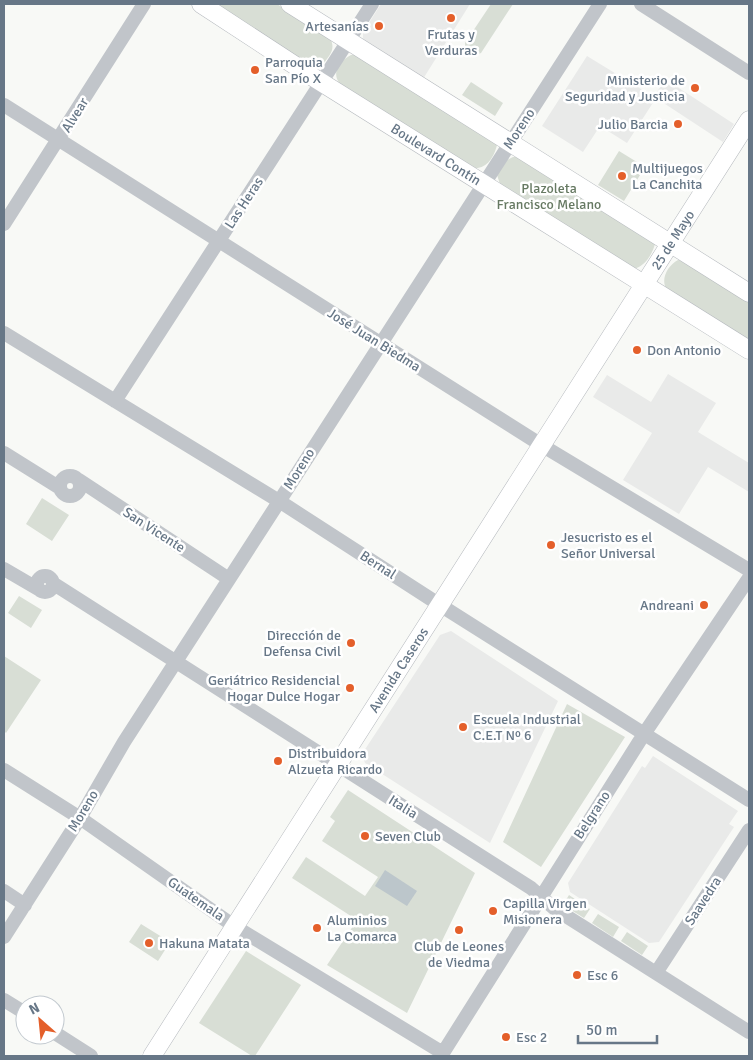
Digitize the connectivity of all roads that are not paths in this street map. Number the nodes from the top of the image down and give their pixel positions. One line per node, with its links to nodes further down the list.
1 (144, 4): 12 (street, Alvear)
2 (201, 4): 9 (main road, Boulevard Contín)
3 (290, 4): 7 (main road)
4 (372, 4): 7 (street, Las Heras)
5 (600, 4): 13 (street, Moreno)
6 (641, 4): 8 (street)
7 (348, 41): 9 (street, Las Heras); 13 (main road)
8 (749, 73)
9 (321, 82): 14 (main road, Boulevard Contín); 16 (street, Las Heras)
10 (4, 105): 12 (street, José Juan Biedma)
11 (749, 120): 17 (main road, 25 de Mayo)
12 (59, 140): 15 (street, Alvear); 16 (street, José Juan Biedma)
13 (510, 143): 14 (street, Moreno); 17 (main road)
14 (483, 183): 18 (main road, Boulevard Contín); 21 (street, Moreno)
15 (4, 224)
16 (219, 241): 21 (street, José Juan Biedma); 23 (street, Las Heras)
17 (672, 244): 18 (main road, 25 de Mayo); 19 (main road)
18 (645, 286): 22 (main road, Boulevard Contín); 24 (main road, Avenida Caseros)
19 (749, 293)
20 (4, 332): 23 (street, Bernal)
21 (379, 344): 24 (street, José Juan Biedma); 26 (street, Moreno)
22 (749, 350)
23 (115, 401): 26 (street, Bernal)
24 (543, 446): 28 (street, José Juan Biedma); 31 (main road, Avenida Caseros)
25 (4, 453): 30 (street, San Vicente)
26 (279, 501): 30 (street, Moreno); 31 (street, Bernal)
27 (4, 569): 32 (street, Italia)
28 (749, 570)
29 (749, 578): 33 (street, Belgrano)
30 (229, 579): 32 (street, Moreno)
31 (440, 605): 33 (street, Bernal); 34 (main road, Avenida Caseros)
32 (176, 662): 34 (street, Italia); 37 (street, Moreno)
33 (644, 734): 36 (street, Bernal); 40 (street, Belgrano)
34 (337, 765): 40 (street, Italia); 42 (main road, Avenida Caseros)
35 (4, 770): 37 (street, Guatemala)
36 (749, 800)
37 (80, 818): 41 (street, Moreno); 42 (street, Guatemala)
38 (749, 830): 44 (street, Saavedra)
39 (4, 891): 41 (street)
40 (540, 896): 44 (street, Italia); 49 (street, Belgrano)
41 (25, 905): 43 (street, Moreno)
42 (234, 926): 49 (street, Guatemala); 51 (main road, Avenida Caseros)
43 (4, 937)
44 (656, 973): 47 (street, Italia)
45 (4, 1000): 46 (street)
46 (15, 1007)
47 (749, 1032)
48 (65, 1039): 50 (street)
49 (442, 1055)
50 (91, 1056)
51 (152, 1056)

